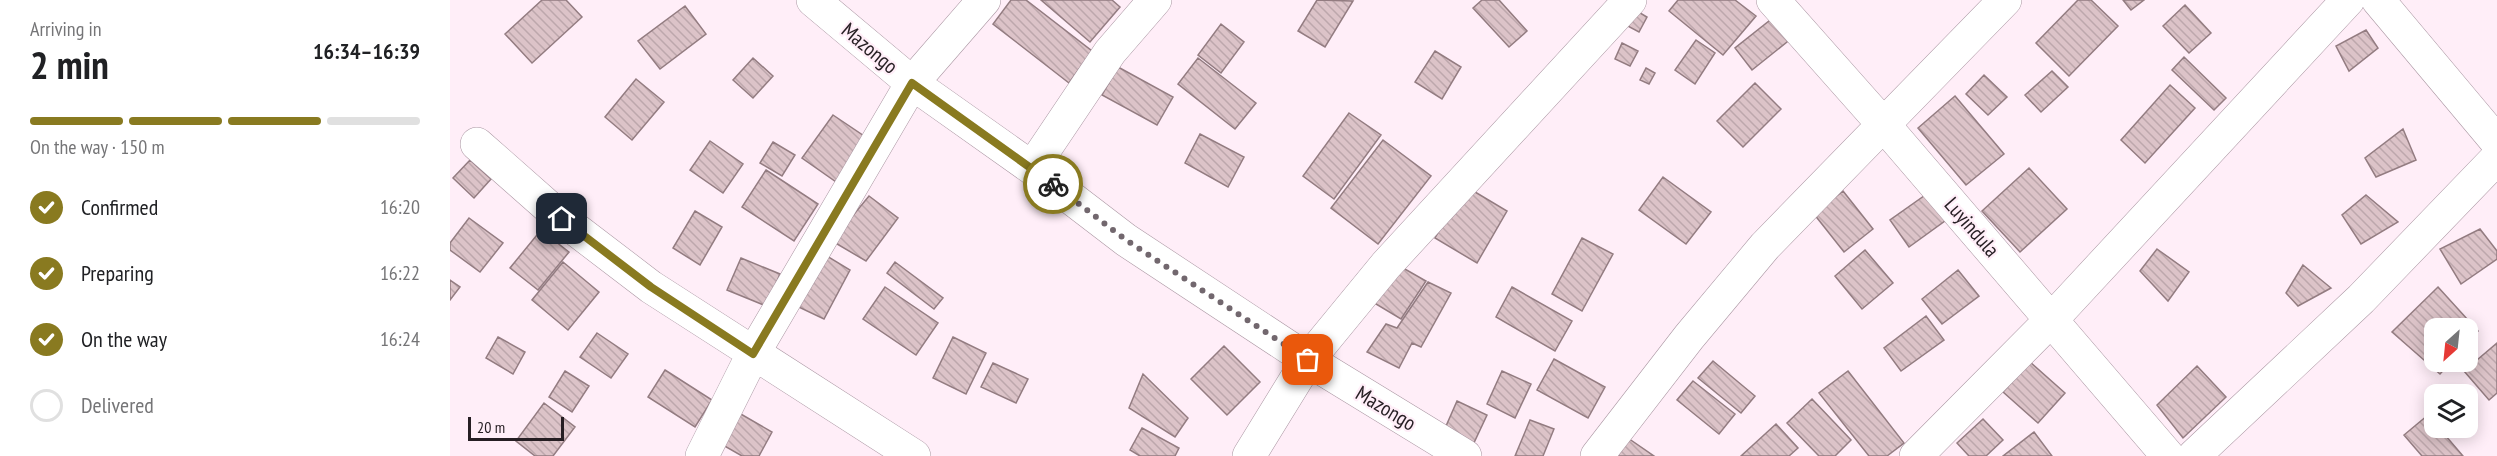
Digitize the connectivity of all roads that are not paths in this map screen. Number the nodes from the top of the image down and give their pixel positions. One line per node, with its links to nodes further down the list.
1 (813, 0): 9 (street, Mazongo)
2 (984, 0): 9 (street)
3 (1155, 0): 14 (street)
4 (1630, 0): 17 (street)
5 (1773, 0): 10 (street, Luyindula)
6 (2006, 0): 10 (street)
7 (2348, 0): 15 (street)
8 (2378, 0): 11 (street)
9 (912, 83): 14 (street, Mazongo); 16 (street)
10 (1883, 124): 15 (street, Luyindula); 22 (street)
11 (2497, 142)
12 (477, 144): 16 (street)
13 (2497, 158): 25 (street)
14 (1032, 168): 17 (street, Mazongo)
15 (2052, 319): 23 (street); 24 (street, Luyindula)
16 (753, 354): 18 (street); 19 (street)
17 (1308, 360): 20 (street); 21 (street, Mazongo)
18 (702, 456)
19 (914, 456)
20 (1249, 456)
21 (1465, 456)
22 (1597, 456)
23 (1916, 456)
24 (2168, 456)
25 (2194, 456)

